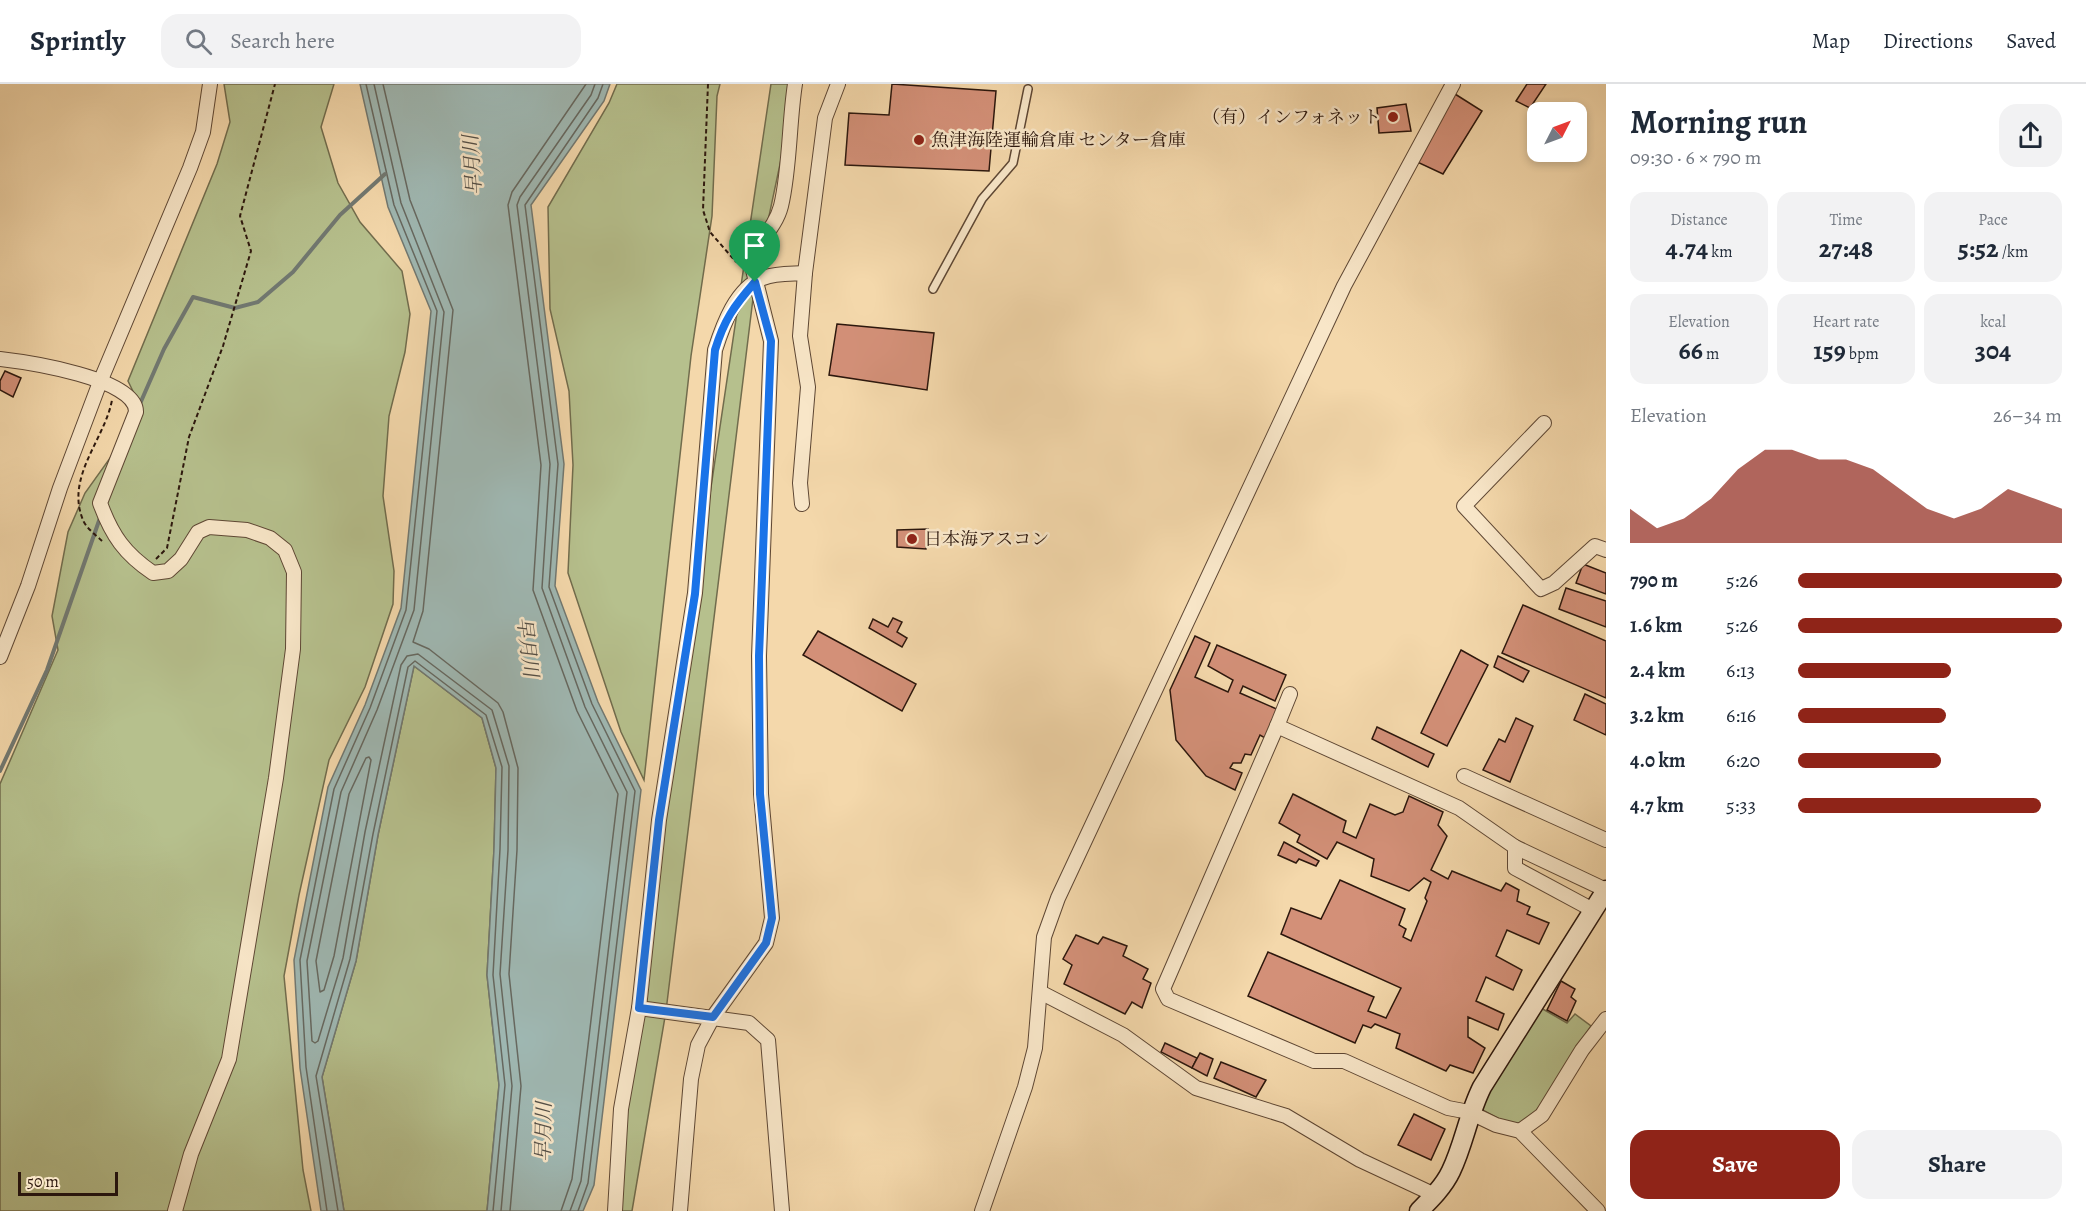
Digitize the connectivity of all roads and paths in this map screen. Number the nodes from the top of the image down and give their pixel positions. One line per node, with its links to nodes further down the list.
1 (210, 84): 12 (street)
2 (275, 84): 17 (path)
3 (708, 84): 9 (path)
4 (795, 84): 9 (street)
5 (838, 84): 8 (street)
6 (1453, 84): 26 (street)
7 (1028, 89): 10 (lane)
8 (805, 273): 9 (street); 14 (street)
9 (755, 282): 27 (street); 28 (street)
10 (933, 289)
11 (0, 359): 12 (street)
12 (100, 382): 15 (path); 18 (street); 33 (street)
13 (1544, 423): 16 (street)
14 (802, 504)
15 (104, 543)
16 (1606, 550)
17 (155, 560)
18 (0, 657)
19 (1290, 694): 20 (street)
20 (1277, 726): 23 (street); 30 (street)
21 (1464, 776): 22 (street)
22 (1606, 840)
23 (1515, 847): 24 (street); 25 (street)
24 (1606, 890): 25 (street)
25 (1593, 910): 30 (street)
26 (1040, 992): 32 (street); 37 (street)
27 (639, 1008): 28 (street); 34 (street)
28 (713, 1017): 35 (street); 36 (street)
29 (1606, 1019): 31 (street)
30 (1469, 1112): 31 (street); 32 (street)
31 (1520, 1131): 39 (street)
32 (1436, 1195): 38 (street)
33 (175, 1211)
34 (615, 1211)
35 (680, 1211)
36 (782, 1211)
37 (982, 1211)
38 (1419, 1211)
39 (1598, 1211)

